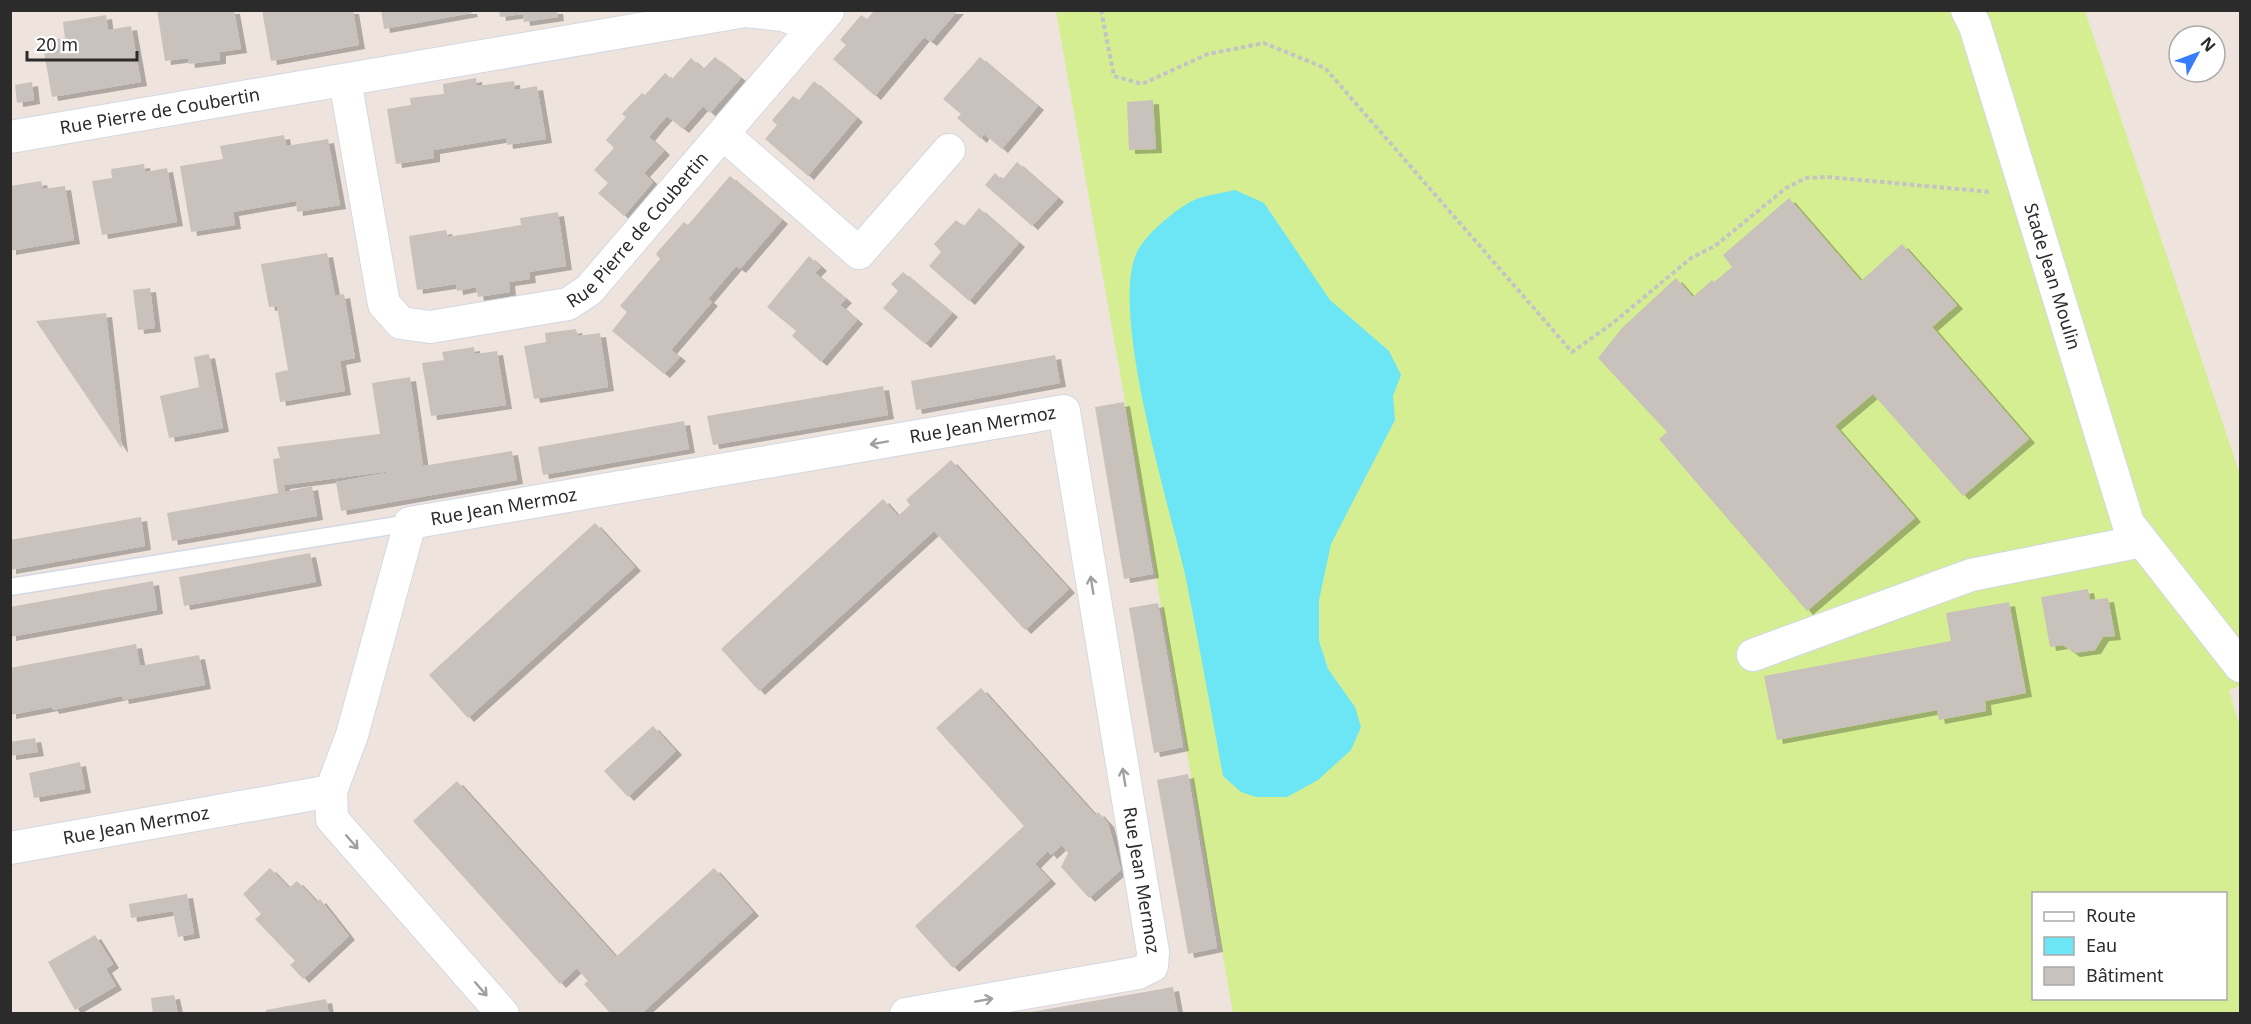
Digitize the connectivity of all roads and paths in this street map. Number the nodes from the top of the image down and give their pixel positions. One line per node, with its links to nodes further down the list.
1 (1101, 10): 8 (path)
2 (1967, 10): 8 (street, Stade Jean Moulin)
3 (822, 18): 4 (street, Rue Pierre de Coubertin); 5 (street, Rue Pierre de Coubertin)
4 (345, 80): 5 (street, Rue Pierre de Coubertin); 6 (street, Rue Pierre de Coubertin)
5 (723, 134): 7 (street)
6 (10, 137)
7 (949, 150)
8 (2028, 196): 10 (street, Stade Jean Moulin)
9 (410, 523): 11 (lane); 14 (street, Rue Jean Mermoz); 17 (street, Rue Jean Mermoz, one-way to 9)
10 (2142, 541): 12 (street); 13 (street, Stade Jean Moulin)
11 (10, 587)
12 (1753, 655)
13 (2241, 666)
14 (331, 791): 15 (street, Rue Jean Mermoz); 16 (street, Rue Jean Mermoz, one-way to 16)
15 (10, 848)
16 (503, 1014)
17 (906, 1014)

